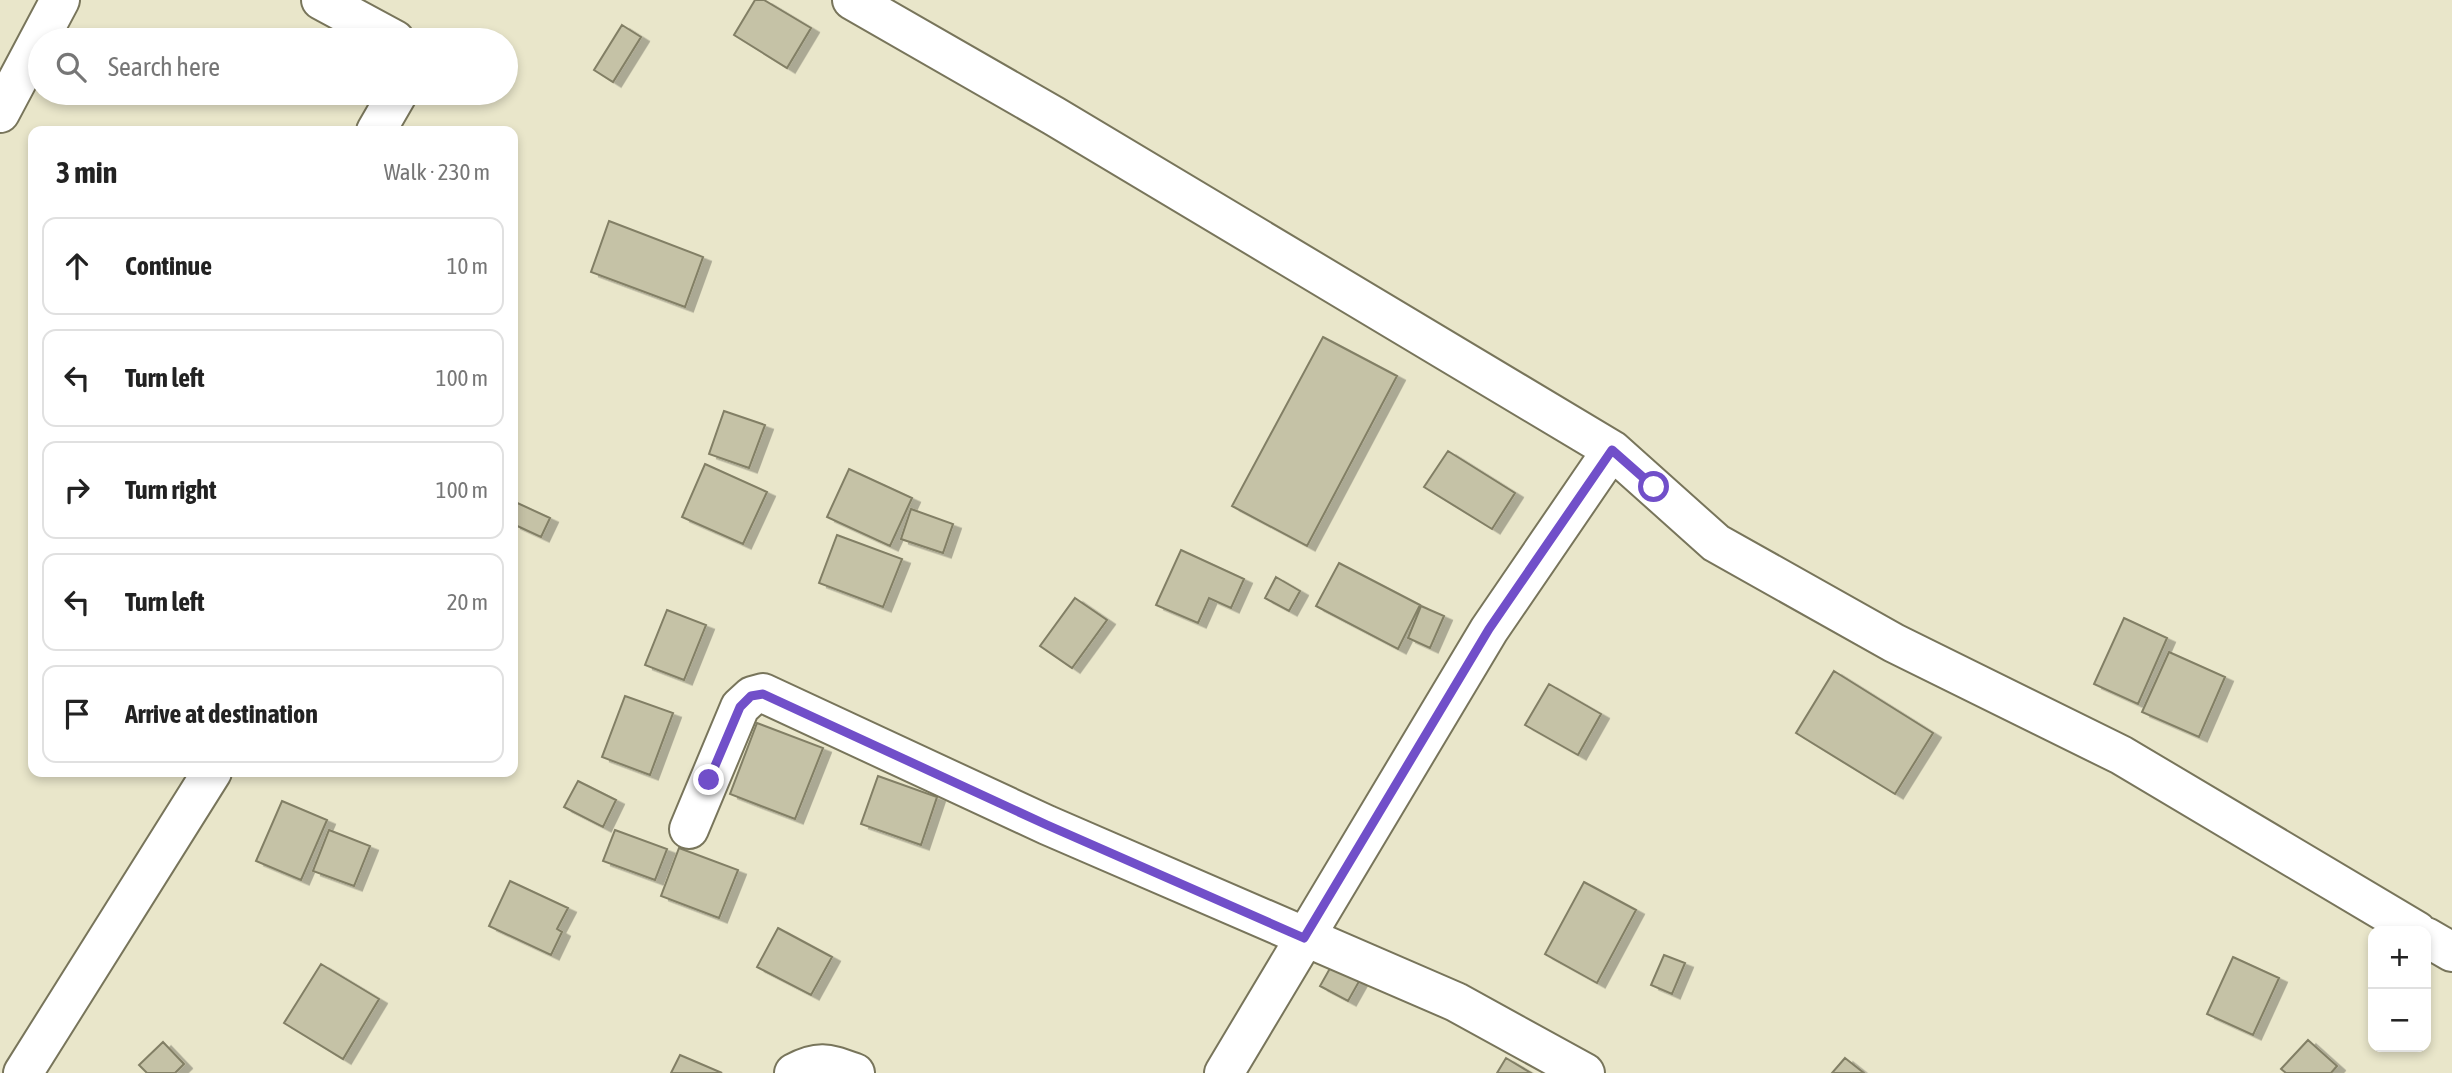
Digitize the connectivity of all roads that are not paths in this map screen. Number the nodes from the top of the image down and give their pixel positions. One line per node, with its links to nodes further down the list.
1 (60, 0): 4 (street)
2 (321, 0): 5 (street)
3 (852, 0): 10 (street)
4 (45, 28)
5 (373, 28)
6 (28, 60): 8 (street)
7 (391, 105): 9 (street)
8 (0, 113)
9 (379, 126)
10 (1612, 450): 13 (street); 14 (street)
11 (209, 777): 17 (street)
12 (689, 829): 14 (street)
13 (2409, 926)
14 (1304, 938): 20 (street); 21 (street)
15 (2431, 940): 16 (street)
16 (2452, 952)
17 (23, 1073)
18 (794, 1073): 19 (street)
19 (855, 1073)
20 (1224, 1073)
21 (1585, 1073)

